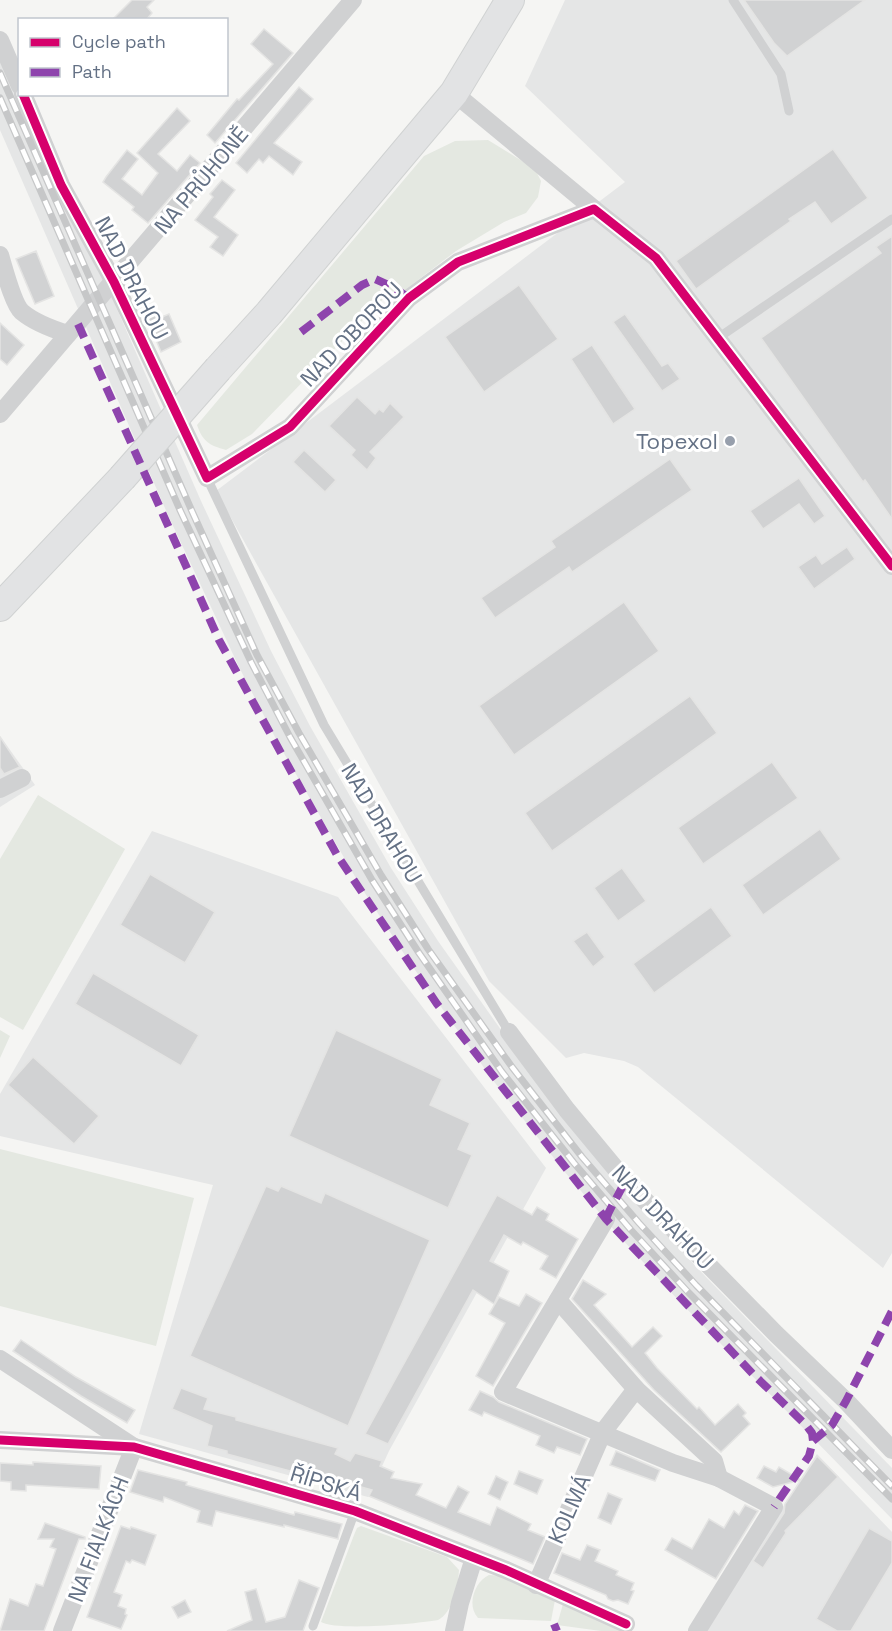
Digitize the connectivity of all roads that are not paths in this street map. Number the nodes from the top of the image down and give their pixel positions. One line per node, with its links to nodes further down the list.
1 (353, 0): 12 (street, NA PRŮHONĚ)
2 (510, 0): 6 (main road)
3 (733, 0): 8 (lane)
4 (0, 40): 5 (street)
5 (18, 81)
6 (454, 93): 9 (street); 18 (main road, bridge)
7 (24, 96): 12 (street, NAD DRAHOU)
8 (789, 111)
9 (594, 209): 14 (street); 16 (street, NAD OBOROU)
10 (892, 219): 14 (lane)
11 (0, 255): 13 (street)
12 (114, 282): 13 (street, NA PRŮHONĚ); 16 (street, NAD DRAHOU)
13 (68, 334): 15 (street, NA PRŮHONĚ)
14 (717, 338): 17 (street)
15 (0, 414)
16 (207, 478): 21 (lane, NAD DRAHOU)
17 (892, 566)
18 (0, 607)
19 (22, 778): 20 (street)
20 (0, 789)
21 (508, 1032): 29 (street, NAD DRAHOU)
22 (606, 1219): 23 (street)
23 (558, 1300): 25 (street); 26 (street)
24 (0, 1359): 28 (street)
25 (636, 1389): 26 (street, KOLMÁ); 30 (street)
26 (603, 1432): 30 (street); 33 (street, KOLMÁ)
27 (0, 1440): 28 (street, ŘÍPSKÁ)
28 (134, 1447): 31 (street, ŘÍPSKÁ); 36 (street, NA FIALKÁCH)
29 (892, 1450)
30 (719, 1478): 38 (street)
31 (356, 1511): 32 (street, ŘÍPSKÁ); 35 (lane)
32 (474, 1558): 33 (street, ŘÍPSKÁ); 37 (street)
33 (536, 1585): 34 (street, ŘÍPSKÁ)
34 (626, 1624)
35 (313, 1626)
36 (62, 1631)
37 (454, 1631)
38 (697, 1631)

